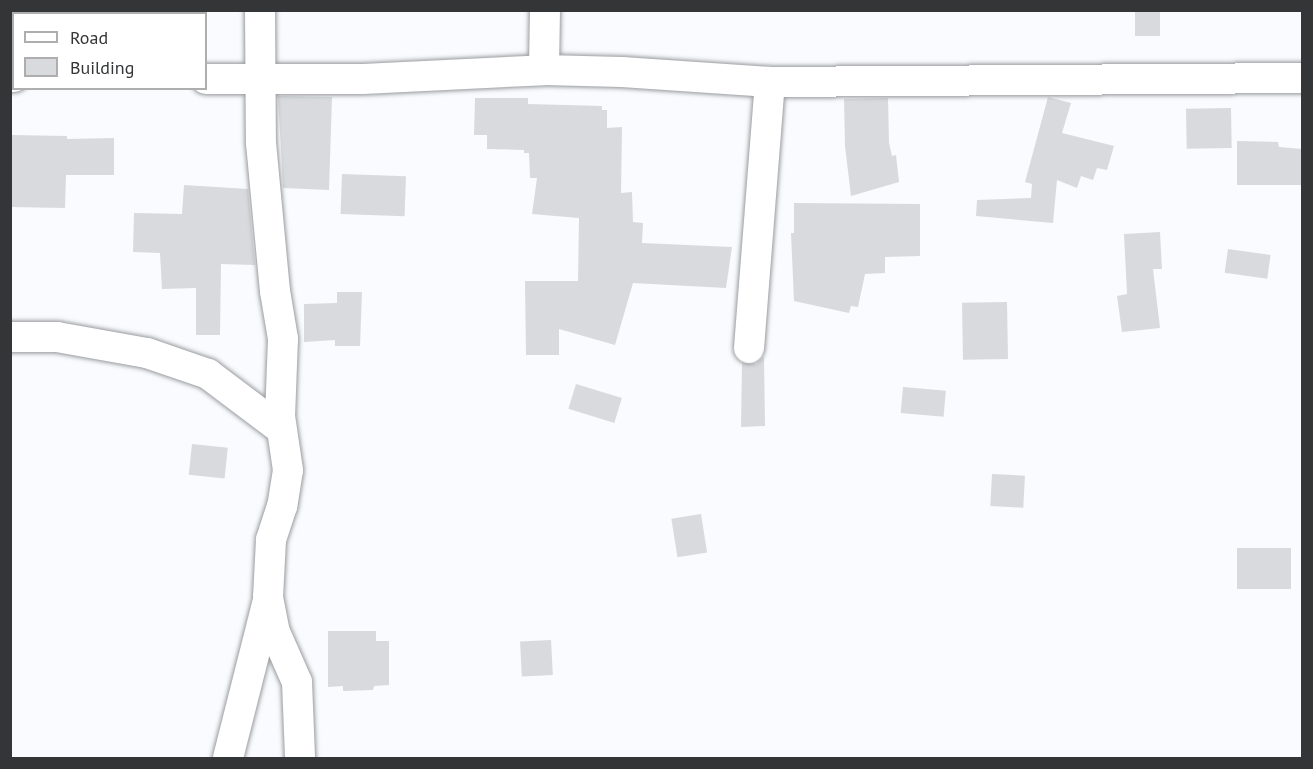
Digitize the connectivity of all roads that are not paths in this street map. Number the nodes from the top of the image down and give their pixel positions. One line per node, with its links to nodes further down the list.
1 (260, 10): 6 (street)
2 (545, 10): 3 (street)
3 (544, 70): 6 (street); 7 (street)
4 (1302, 78): 7 (street)
5 (207, 79): 6 (street)
6 (259, 81): 10 (street)
7 (770, 82): 9 (street)
8 (10, 337): 10 (street)
9 (749, 348)
10 (281, 429): 11 (street)
11 (268, 597): 12 (street); 13 (street)
12 (228, 759)
13 (300, 759)

